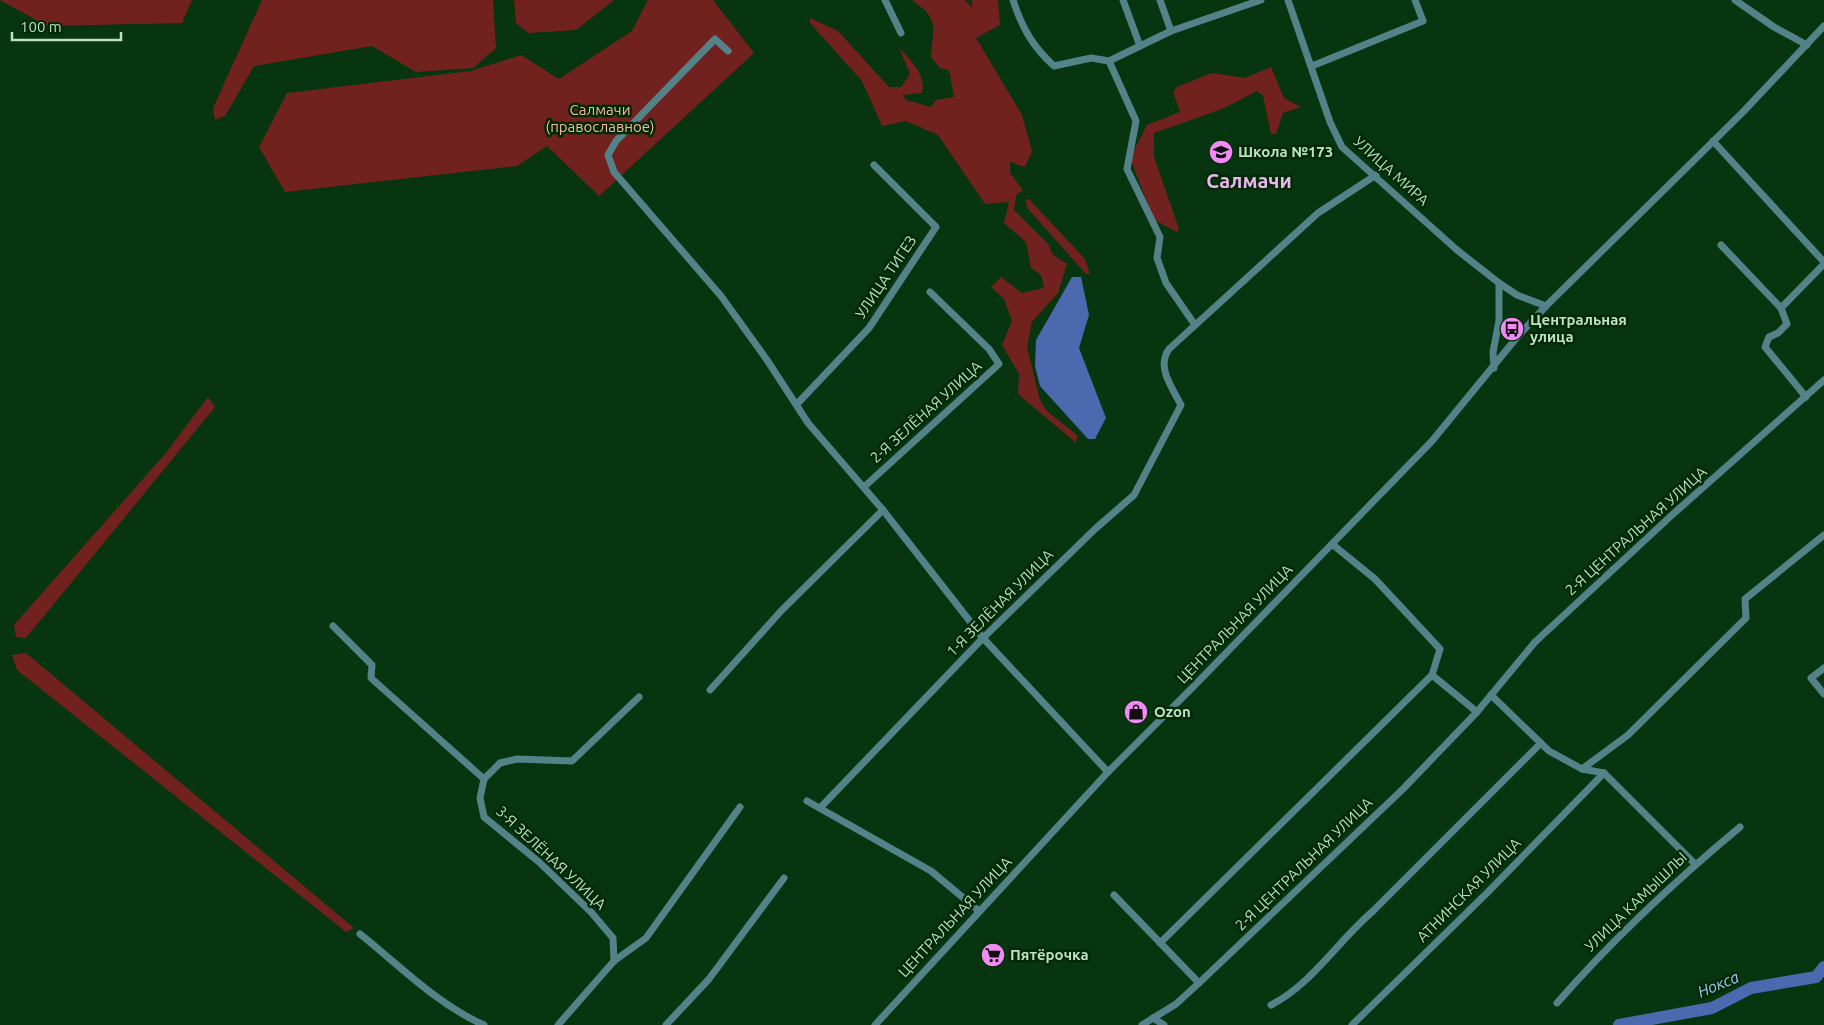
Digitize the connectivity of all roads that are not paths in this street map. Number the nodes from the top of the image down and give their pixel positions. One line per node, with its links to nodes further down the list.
1 (885, 0): 11 (street)
2 (1013, 0): 15 (street)
3 (1123, 0): 13 (street)
4 (1160, 0): 10 (street)
5 (1260, 0): 10 (street)
6 (1288, 0): 16 (street, УЛИЦА МИРА)
7 (1415, 0): 16 (street)
8 (1735, 0): 12 (street)
9 (1824, 26): 12 (street, ЦЕНТРАЛЬНАЯ УЛИЦА)
10 (1171, 32): 13 (street)
11 (902, 33)
12 (1807, 45): 17 (street, ЦЕНТРАЛЬНАЯ УЛИЦА)
13 (1140, 46): 15 (street)
14 (728, 51): 30 (street)
15 (1109, 61): 26 (street)
16 (1312, 66): 19 (street, УЛИЦА МИРА)
17 (1713, 141): 21 (street); 24 (street, ЦЕНТРАЛЬНАЯ УЛИЦА)
18 (874, 165): 30 (street, УЛИЦА ТИГЕЗ)
19 (1376, 175): 22 (street, УЛИЦА МИРА); 26 (street)
20 (1720, 245): 25 (street)
21 (1824, 263): 25 (street)
22 (1499, 283): 24 (street, УЛИЦА МИРА); 27 (street)
23 (930, 292): 31 (street, 2-Я ЗЕЛЁНАЯ УЛИЦА)
24 (1546, 306): 27 (street, ЦЕНТРАЛЬНАЯ УЛИЦА)
25 (1781, 308): 29 (street)
26 (1195, 325): 36 (street, 1-Я ЗЕЛЁНАЯ УЛИЦА)
27 (1494, 368): 34 (street, ЦЕНТРАЛЬНАЯ УЛИЦА)
28 (1824, 380): 29 (street, 2-Я ЦЕНТРАЛЬНАЯ УЛИЦА)
29 (1806, 397): 41 (street, 2-Я ЦЕНТРАЛЬНАЯ УЛИЦА)
30 (797, 404): 31 (street)
31 (864, 487): 32 (street)
32 (883, 510): 36 (street); 39 (street)
33 (1824, 535): 45 (street)
34 (1332, 544): 38 (street); 46 (street, ЦЕНТРАЛЬНАЯ УЛИЦА)
35 (333, 626): 48 (street)
36 (983, 638): 46 (street); 51 (street, 1-Я ЗЕЛЁНАЯ УЛИЦА)
37 (1824, 668): 40 (street)
38 (1432, 675): 43 (street); 58 (street)
39 (710, 690)
40 (1824, 694)
41 (1491, 695): 43 (street, 2-Я ЦЕНТРАЛЬНАЯ УЛИЦА); 44 (street)
42 (639, 697): 48 (street)
43 (1476, 712): 60 (street, 2-Я ЦЕНТРАЛЬНАЯ УЛИЦА)
44 (1541, 743): 45 (street); 62 (street)
45 (1582, 769): 47 (street)
46 (1108, 772): 56 (street, ЦЕНТРАЛЬНАЯ УЛИЦА)
47 (1604, 773): 53 (street); 70 (street, АТНИНСКАЯ УЛИЦА)
48 (484, 779): 59 (street, 3-Я ЗЕЛЁНАЯ УЛИЦА)
49 (807, 801): 51 (street)
50 (740, 807): 59 (street)
51 (820, 808): 56 (street)
52 (1740, 827): 53 (street, УЛИЦА КАМЫШЛЫ)
53 (1696, 864): 61 (street, УЛИЦА КАМЫШЛЫ)
54 (784, 878): 66 (street)
55 (1114, 896): 58 (street)
56 (978, 910): 67 (street, ЦЕНТРАЛЬНАЯ УЛИЦА)
57 (360, 934): 64 (street)
58 (1160, 943): 60 (street)
59 (614, 962): 65 (street)
60 (1199, 983): 63 (street, 2-Я ЦЕНТРАЛЬНАЯ УЛИЦА)
61 (1557, 1003)
62 (1271, 1005)
63 (1153, 1018): 68 (street, 2-Я ЦЕНТРАЛЬНАЯ УЛИЦА); 69 (street)
64 (484, 1025)
65 (558, 1025)
66 (666, 1025)
67 (875, 1025)
68 (1142, 1025)
69 (1164, 1025)
70 (1352, 1025)

